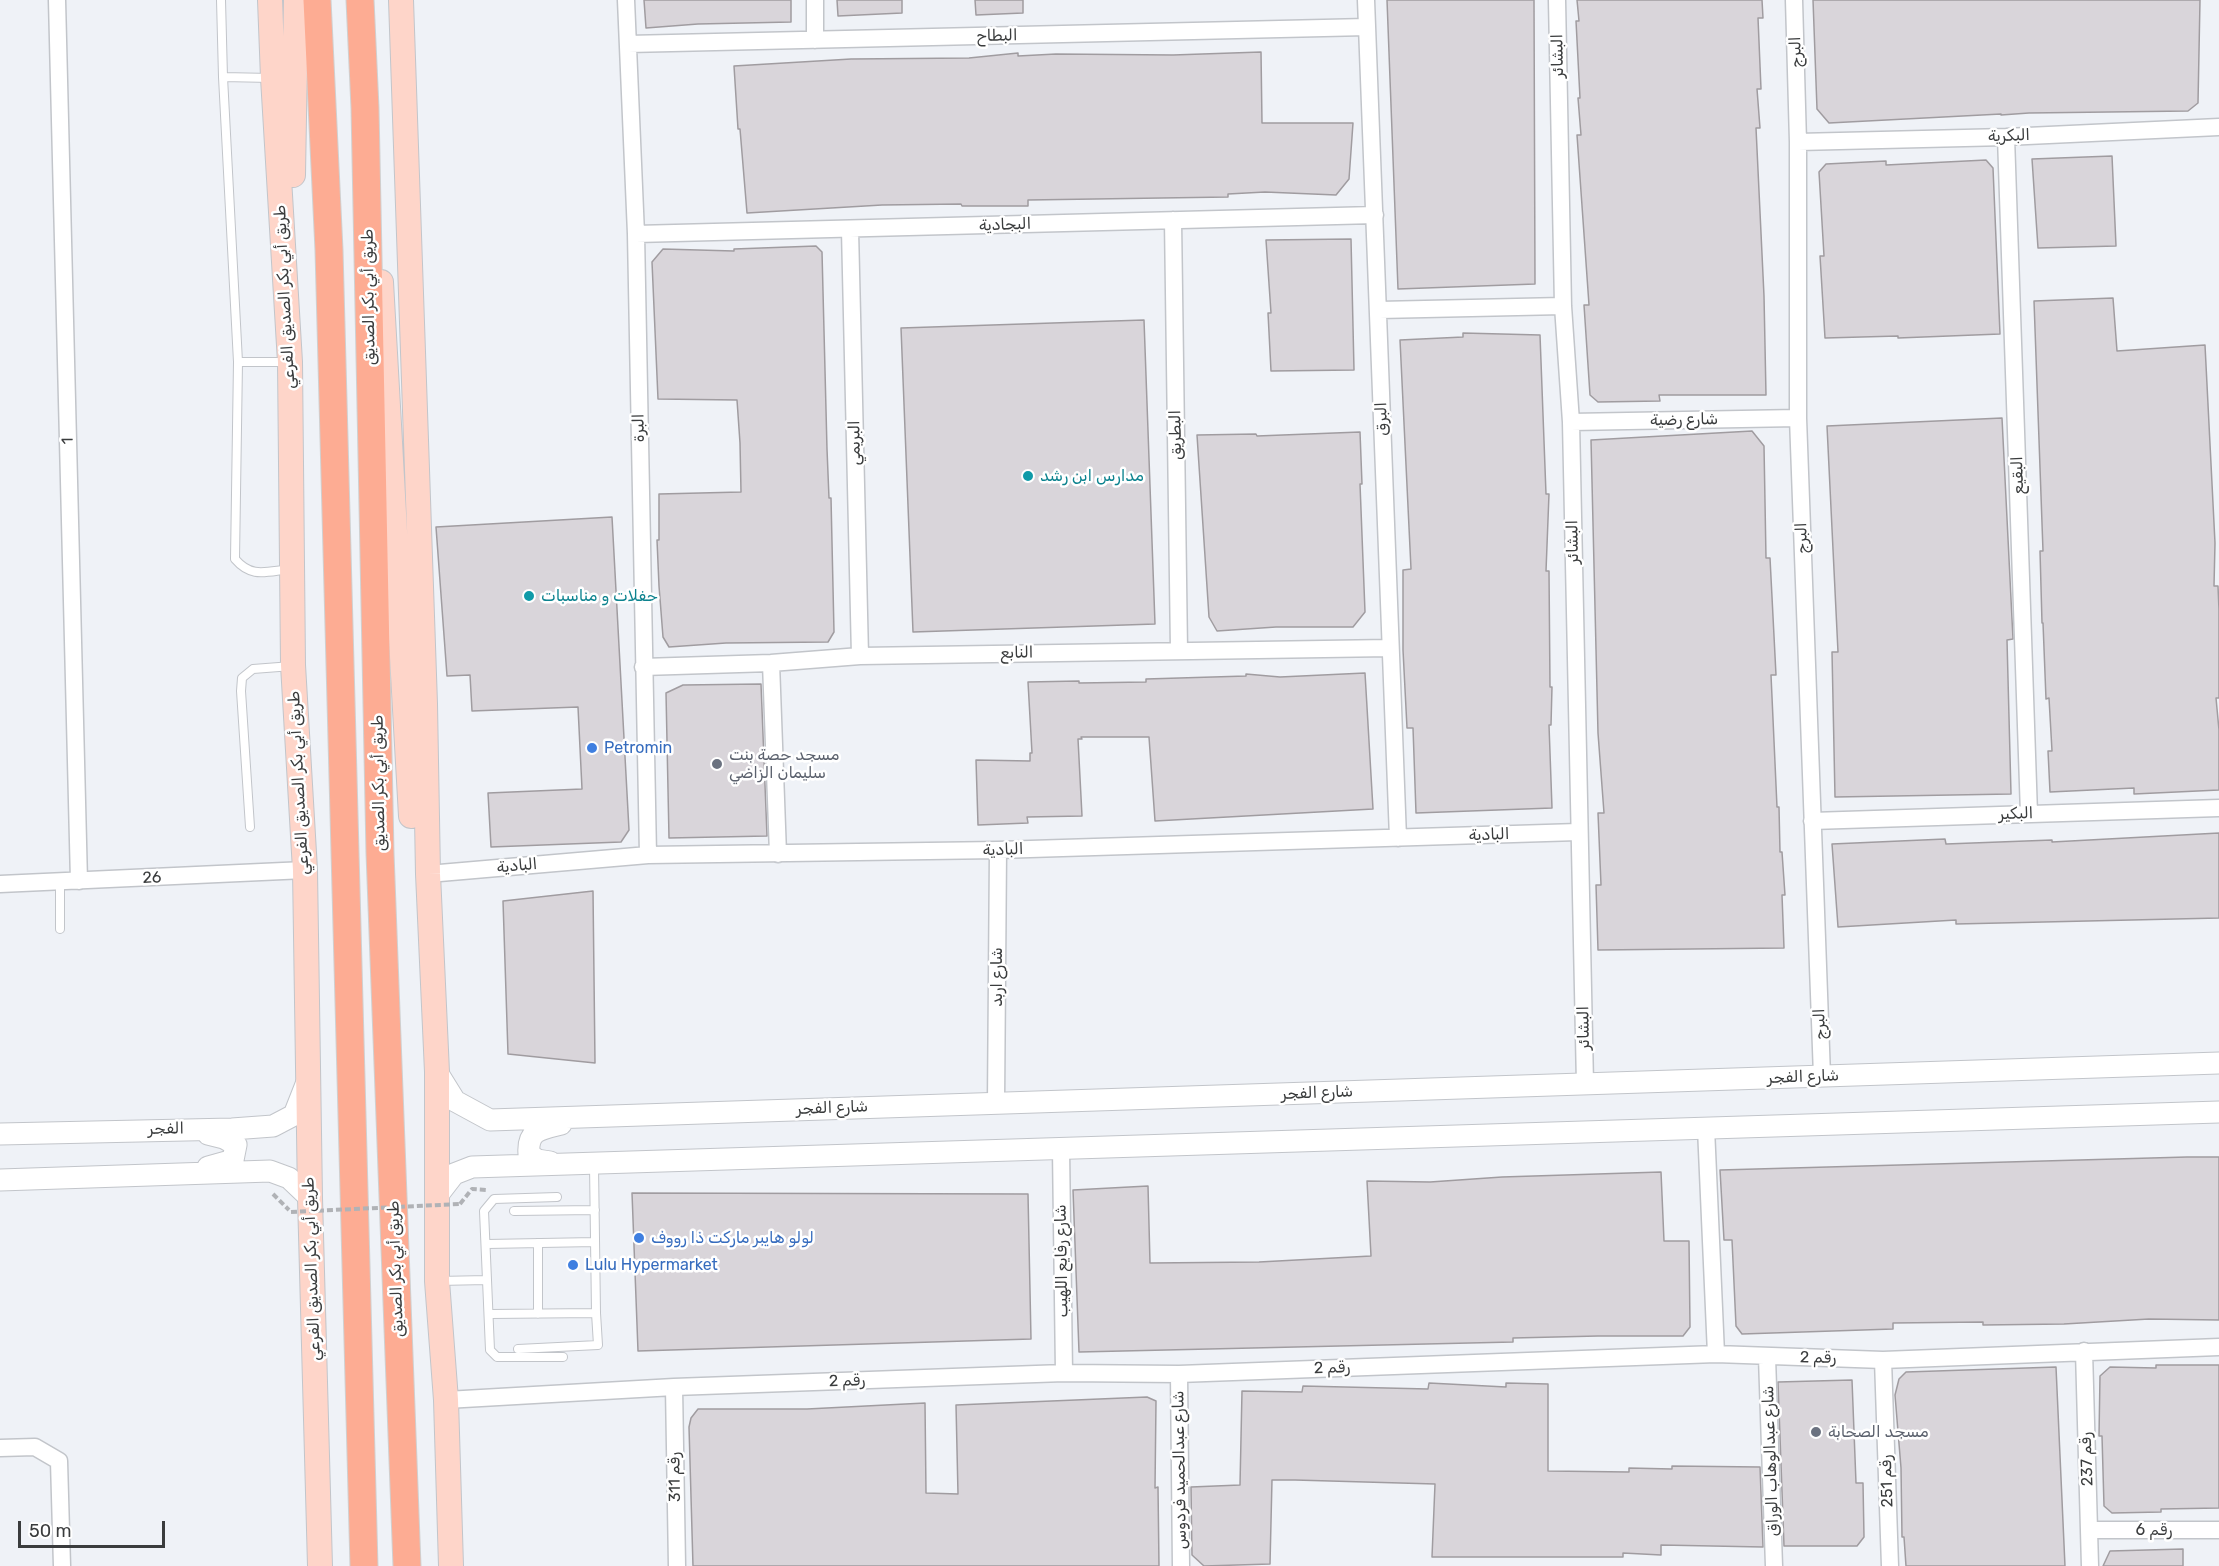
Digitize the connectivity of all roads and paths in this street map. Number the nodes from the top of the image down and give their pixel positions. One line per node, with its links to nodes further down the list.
1 (57, 0): 49 (street, 1)
2 (221, 0): 16 (lane)
3 (270, 0): 17 (main road, طريق أبي بكر الصديق الفرعي)
4 (296, 0): 28 (main road)
5 (317, 0): 100 (main road)
6 (361, 0): 54 (main road); 101 (main road, طريق أبي بكر الصديق)
7 (401, 0): 48 (main road)
8 (626, 0): 15 (street, البرة)
9 (815, 0): 14 (street)
10 (1366, 0): 13 (street, البرق)
11 (1557, 0): 25 (street, البشائر)
12 (1794, 0): 20 (street, البرج)
13 (1367, 27): 14 (street, البطاح); 21 (street, البرق)
14 (815, 40): 15 (street, البطاح)
15 (628, 44): 24 (street, البرة)
16 (223, 76): 17 (lane); 27 (lane)
17 (273, 78): 28 (main road, طريق أبي بكر الصديق الفرعي)
18 (2219, 127): 19 (street, البكرية)
19 (2006, 137): 20 (street, البكرية); 39 (street, البقيع)
20 (1798, 142): 29 (street, البرج)
21 (1375, 215): 22 (street, البجادية); 26 (street, البرق)
22 (1173, 220): 23 (street, البجادية); 33 (street, البطريق)
23 (850, 230): 24 (street, البجادية); 34 (street, البريمي)
24 (636, 234): 37 (street, البرة)
25 (1563, 306): 26 (street); 30 (street, البشائر)
26 (1379, 310): 32 (street, البرق)
27 (238, 362): 28 (lane); 31 (lane)
28 (290, 362): 31 (main road, طريق أبي بكر الصديق الفرعي)
29 (1798, 418): 30 (street, شارع رضية); 40 (street, البرج)
30 (1571, 422): 42 (street, البشائر)
31 (291, 568): 36 (main road, طريق أبي بكر الصديق الفرعي)
32 (1390, 648): 33 (street, النابع); 43 (street, البرق)
33 (1179, 651): 34 (street, النابع)
34 (860, 656): 35 (street, النابع)
35 (771, 663): 37 (street, النابع); 45 (street)
36 (293, 666): 41 (lane); 47 (main road, طريق أبي بكر الصديق الفرعي)
37 (643, 667): 46 (street, البرة)
38 (2219, 808): 39 (street, البكير)
39 (2030, 814): 40 (street, البكير)
40 (1812, 821): 55 (street, البرج)
41 (250, 827)
42 (1578, 832): 43 (street, البادية); 57 (street, البشائر)
43 (1398, 838): 44 (street, البادية)
44 (998, 850): 45 (street, البادية); 58 (street, شارع اربد)
45 (778, 854): 46 (street, البادية)
46 (648, 855): 48 (street, البادية)
47 (305, 870): 49 (street, 26); 56 (main road, طريق أبي بكر الصديق الفرعي)
48 (428, 874): 54 (main road)
49 (79, 881): 50 (street, 26)
50 (60, 882): 51 (street, 26); 52 (lane)
51 (0, 884)
52 (60, 929)
53 (2219, 1064): 55 (street, شارع الفجر)
54 (437, 1072): 60 (street, شارع الفجر); 68 (main road)
55 (1822, 1076): 57 (street, شارع الفجر)
56 (308, 1082): 62 (street, الفجر); 71 (main road, طريق أبي بكر الصديق الفرعي)
57 (1585, 1084): 58 (street, شارع الفجر)
58 (996, 1103): 60 (street, شارع الفجر)
59 (2219, 1112): 61 (street)
60 (596, 1116): 65 (street)
61 (1706, 1128): 64 (street); 85 (street)
62 (179, 1129): 63 (street, الفجر); 66 (street)
63 (0, 1134)
64 (1060, 1149): 65 (street); 89 (street, شارع رفايع اللهيب)
65 (587, 1164): 68 (street); 72 (lane)
66 (182, 1174): 67 (street); 71 (street)
67 (0, 1180)
68 (437, 1196): 78 (main road)
69 (557, 1197): 76 (lane)
70 (460, 1204): 71 (path, bridge)
71 (301, 1205): 92 (main road, طريق أبي بكر الصديق الفرعي)
72 (595, 1210): 73 (lane); 74 (lane)
73 (514, 1211)
74 (595, 1242): 75 (lane); 79 (lane)
75 (538, 1243): 76 (lane); 81 (lane)
76 (487, 1244): 77 (lane)
77 (487, 1280): 78 (lane); 80 (lane)
78 (437, 1281): 93 (main road)
79 (596, 1313): 81 (lane); 83 (lane)
80 (489, 1314): 81 (lane); 86 (lane)
81 (538, 1314)
82 (2219, 1347): 84 (street, رقم 2)
83 (518, 1349)
84 (2084, 1352): 88 (street, رقم 2); 95 (street, رقم 237)
85 (1716, 1354): 87 (street, رقم 2); 90 (street, رقم 2)
86 (563, 1357)
87 (1767, 1357): 88 (street, رقم 2); 105 (street, شارع عبدالوهاب الوراق)
88 (1883, 1360): 106 (street, رقم 251)
89 (1064, 1373): 90 (street, رقم 2); 91 (street, رقم 2)
90 (1179, 1374): 104 (street, شارع عبدالحميد فردوس)
91 (674, 1387): 93 (street, رقم 2); 103 (street, رقم 311)
92 (315, 1391): 98 (main road, طريق أبي بكر الصديق الفرعي); 99 (main road)
93 (446, 1400): 102 (main road)
94 (0, 1448): 97 (street)
95 (2090, 1530): 96 (street, رقم 6); 107 (street, رقم 237)
96 (2219, 1530)
97 (62, 1566)
98 (320, 1566)
99 (335, 1566)
100 (364, 1566)
101 (407, 1566)
102 (451, 1566)
103 (677, 1566)
104 (1181, 1566)
105 (1774, 1566)
106 (1890, 1566)
107 (2090, 1566)

